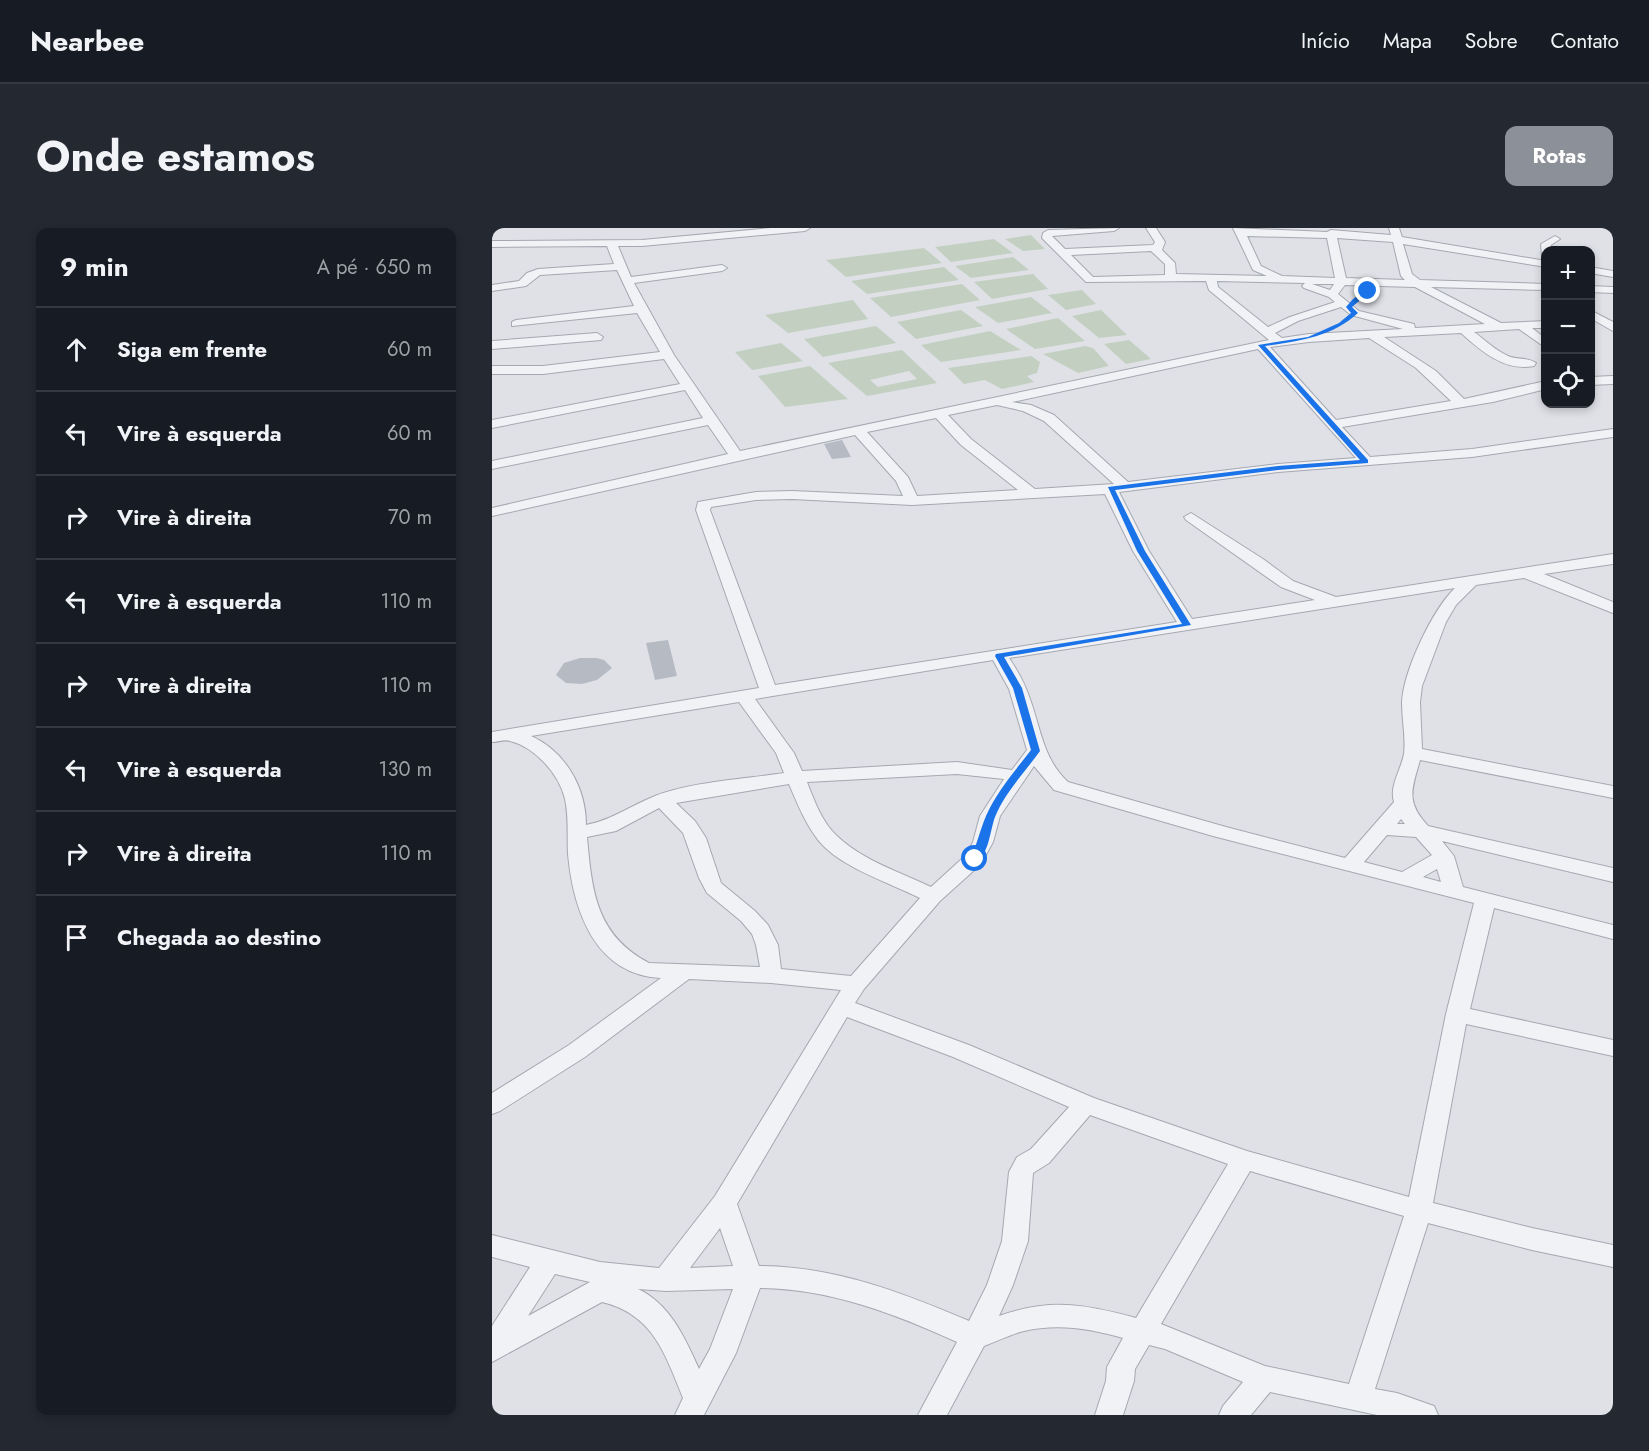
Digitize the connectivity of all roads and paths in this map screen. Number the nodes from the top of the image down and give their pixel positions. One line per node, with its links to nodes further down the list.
1 (650, 228): 12 (street)
2 (805, 228): 7 (street)
3 (1114, 228): 17 (street)
4 (1167, 228): 5 (street)
5 (1151, 229): 16 (street)
6 (1239, 230): 9 (street); 25 (street)
7 (746, 231): 8 (street)
8 (697, 233): 12 (street)
9 (1331, 233): 10 (street); 31 (street)
10 (1396, 233): 18 (street); 27 (street)
11 (1555, 239): 15 (street)
12 (642, 243): 14 (street)
13 (492, 244): 14 (street)
14 (612, 245): 19 (street)
15 (1546, 246)
16 (1157, 248): 17 (street); 26 (street)
17 (1061, 252): 26 (street)
18 (1541, 263)
19 (620, 267): 29 (street); 35 (street)
20 (722, 268): 29 (street)
21 (1613, 268): 22 (street)
22 (1595, 271)
23 (1595, 271): 24 (street)
24 (1613, 274)
25 (1262, 275): 28 (street); 30 (street)
26 (1172, 276): 28 (street)
27 (1407, 276): 32 (street); 33 (street)
28 (1211, 277): 52 (street)
29 (627, 281): 41 (street)
30 (1296, 281): 31 (street); 40 (street)
31 (1341, 282): 32 (street); 40 (street)
32 (1392, 284): 33 (street); 42 (street)
33 (1417, 284): 34 (street); 49 (street)
34 (1529, 287): 36 (street); 39 (street)
35 (492, 288)
36 (1541, 288)
37 (1595, 289): 38 (street)
38 (1613, 290)
39 (1541, 292)
40 (1332, 295): 42 (street)
41 (641, 309): 46 (street); 60 (street)
42 (1350, 309): 50 (street); 52 (street); 55 (street)
43 (1595, 315): 45 (street)
44 (1595, 322): 45 (street)
45 (1611, 323)
46 (516, 324)
47 (1541, 324): 48 (street)
48 (1522, 326): 49 (street); 57 (street)
49 (1500, 327): 51 (street)
50 (1436, 331): 51 (street); 53 (street)
51 (1466, 331): 61 (street)
52 (1268, 332): 56 (street)
53 (1374, 336): 55 (street); 67 (street)
54 (597, 337): 58 (street)
55 (1309, 338): 56 (street)
56 (1279, 342): 59 (street)
57 (1541, 342)
58 (492, 345)
59 (1261, 345): 69 (street); 74 (street)
60 (668, 355): 62 (street); 65 (street)
61 (1530, 363)
62 (492, 370)
63 (1613, 380): 64 (street)
64 (1595, 381)
65 (688, 386): 72 (street); 73 (street)
66 (1541, 386): 68 (street)
67 (1452, 392): 68 (street); 70 (street)
68 (1493, 398): 70 (street)
69 (995, 402): 71 (street); 80 (street)
70 (1460, 403): 74 (street)
71 (939, 413): 75 (street); 81 (street)
72 (711, 420): 77 (street); 79 (street)
73 (492, 424)
74 (1334, 424): 78 (street)
75 (858, 430): 77 (street); 82 (street)
76 (1613, 433): 78 (street)
77 (736, 456): 83 (street)
78 (1366, 461): 80 (street)
79 (492, 465)
80 (1117, 488): 81 (street); 92 (street)
81 (1032, 494): 82 (street)
82 (912, 501): 94 (street)
83 (492, 512)
84 (1191, 517): 89 (street)
85 (1613, 559): 86 (street)
86 (1527, 573): 87 (street); 91 (street)
87 (1470, 582): 88 (street); 90 (street)
88 (1415, 589): 89 (street); 90 (street)
89 (1334, 602): 92 (street)
90 (1449, 603): 98 (street)
91 (1613, 608)
92 (1187, 625): 93 (street)
93 (999, 656): 94 (street); 97 (street)
94 (769, 692): 95 (street)
95 (744, 696): 96 (street); 100 (street)
96 (501, 735): 106 (street)
97 (1036, 751): 99 (street); 108 (street)
98 (1413, 753): 101 (street); 103 (street)
99 (1015, 776): 100 (street); 112 (street)
100 (797, 777): 102 (street); 112 (street)
101 (1613, 792)
102 (661, 800): 106 (street); 116 (street)
103 (1403, 804): 104 (street); 105 (street)
104 (1382, 829): 105 (street); 108 (street)
105 (1424, 831): 107 (street); 109 (street)
106 (577, 833): 115 (street)
107 (1444, 856): 110 (street); 111 (street)
108 (1350, 865): 110 (street)
109 (1612, 873)
110 (1406, 878): 111 (street)
111 (1454, 892): 113 (street)
112 (933, 896): 117 (street)
113 (1485, 901): 114 (street); 119 (street)
114 (1613, 932)
115 (687, 970): 116 (street); 122 (street)
116 (771, 975): 117 (street)
117 (856, 984): 118 (street)
118 (842, 1007): 121 (street); 124 (street)
119 (1457, 1014): 120 (street); 125 (street)
120 (1613, 1048)
121 (1086, 1104): 123 (street); 134 (street)
122 (492, 1105)
123 (1244, 1160): 125 (street); 133 (street)
124 (724, 1203): 130 (street); 131 (street)
125 (1419, 1210): 127 (street); 137 (street)
126 (492, 1246): 128 (street)
127 (1613, 1256)
128 (549, 1261): 129 (street); 135 (street)
129 (623, 1275): 131 (street); 132 (street)
130 (750, 1278): 131 (street); 134 (street); 138 (street)
131 (666, 1280)
132 (600, 1290): 135 (street); 138 (street)
133 (1143, 1331): 134 (street); 136 (street); 140 (street)
134 (975, 1337): 139 (street)
135 (492, 1350)
136 (1264, 1378): 137 (street); 141 (street)
137 (1358, 1399): 142 (street)
138 (693, 1407)
139 (932, 1415)
140 (1109, 1415)
141 (1233, 1415)
142 (1424, 1415)

